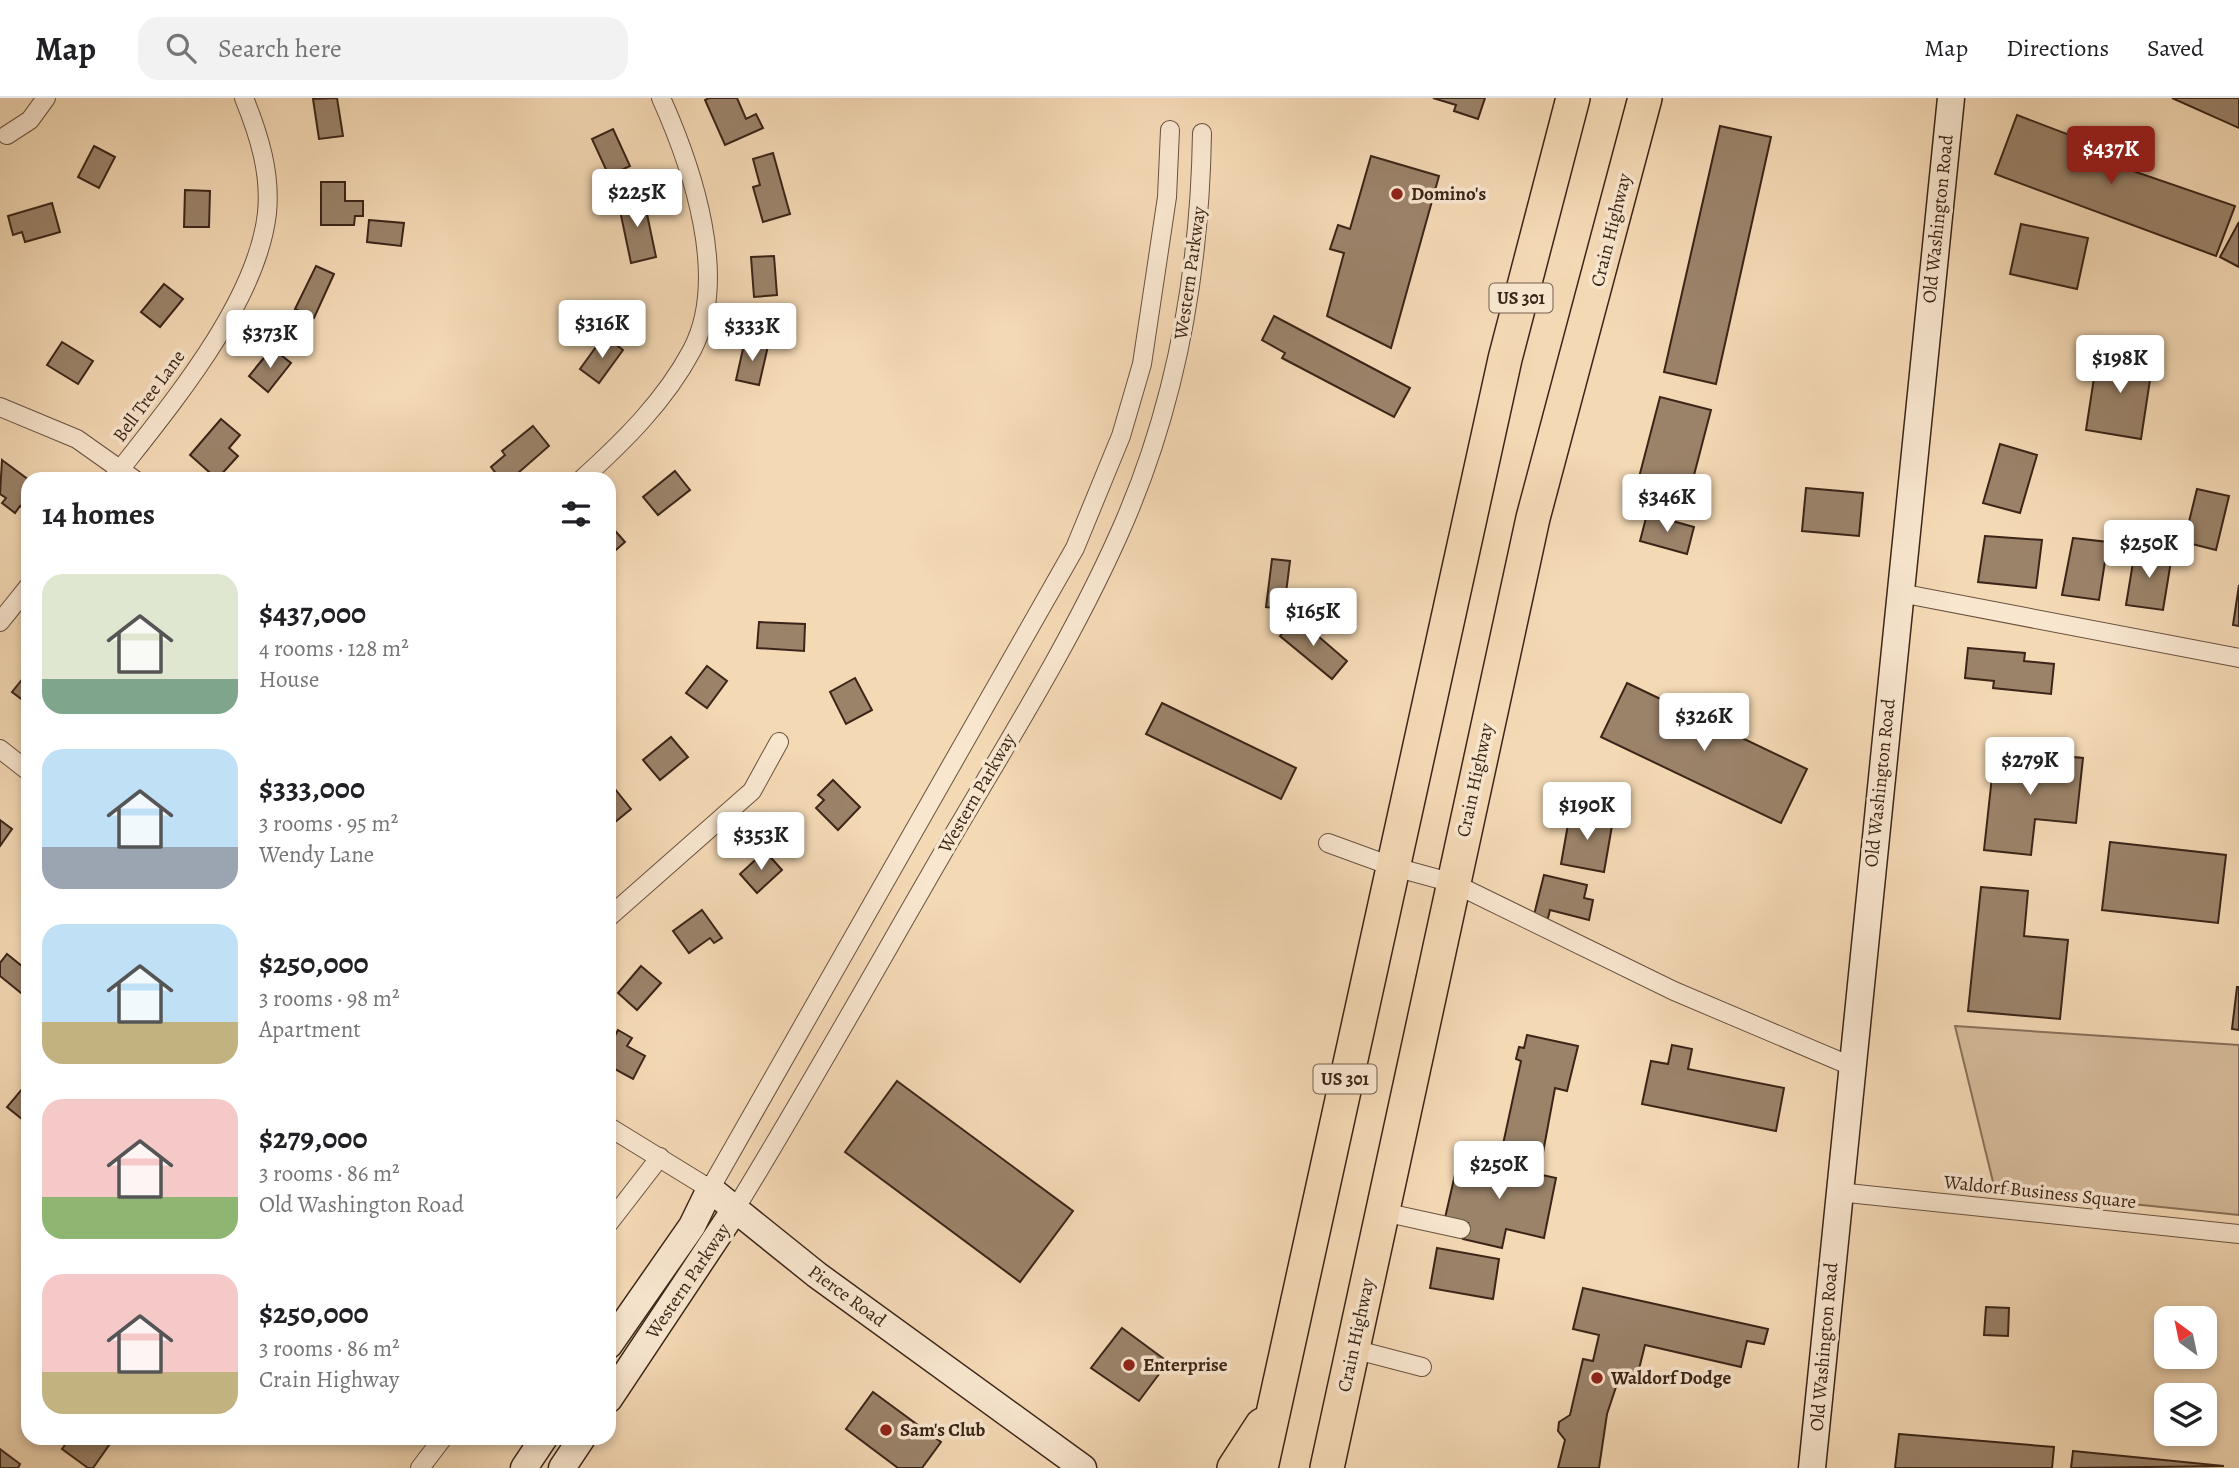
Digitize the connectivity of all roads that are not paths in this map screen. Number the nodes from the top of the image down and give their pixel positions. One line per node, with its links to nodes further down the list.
1 (46, 98): 9 (street)
2 (244, 98): 12 (street, Bell Tree Lane)
3 (661, 98): 13 (street)
4 (1573, 98): 22 (highway, US 301)
5 (1645, 98): 23 (highway, Crain Highway)
6 (1951, 98): 14 (main road, Old Washington Road)
7 (1170, 130): 28 (street, Western Parkway)
8 (1202, 132): 30 (street, Western Parkway)
9 (7, 135)
10 (0, 407): 11 (street)
11 (118, 472)
12 (126, 472)
13 (590, 472)
14 (1900, 593): 17 (street); 25 (main road, Old Washington Road)
15 (21, 596): 16 (street)
16 (0, 622)
17 (2239, 657)
18 (779, 742): 24 (street)
19 (0, 749): 20 (street)
20 (21, 766)
21 (1328, 843): 22 (street)
22 (1391, 866): 23 (street); 39 (highway, US 301)
23 (1453, 883): 25 (street); 31 (highway, Crain Highway)
24 (616, 912)
25 (1851, 1066): 29 (main road, Old Washington Road)
26 (616, 1131): 27 (street, Pierce Road)
27 (660, 1157): 28 (street, Pierce Road); 32 (street)
28 (710, 1189): 30 (main road, Pierce Road); 35 (main road, Western Parkway)
29 (1838, 1192): 34 (street, Waldorf Business Square); 50 (main road, Old Washington Road)
30 (734, 1211): 38 (main road, Western Parkway); 46 (main road, Pierce Road)
31 (1383, 1212): 33 (street); 36 (highway, Crain Highway)
32 (616, 1214)
33 (1461, 1229)
34 (2239, 1234)
35 (616, 1335)
36 (1353, 1349): 37 (street); 49 (highway, Crain Highway)
37 (1422, 1367)
38 (616, 1388)
39 (1275, 1405): 47 (highway); 48 (highway, US 301)
40 (438, 1445): 43 (street)
41 (539, 1445): 44 (main road)
42 (577, 1445): 45 (main road)
43 (420, 1468)
44 (524, 1468)
45 (562, 1468)
46 (1083, 1468)
47 (1234, 1468)
48 (1261, 1468)
49 (1327, 1468)
50 (1812, 1468)

